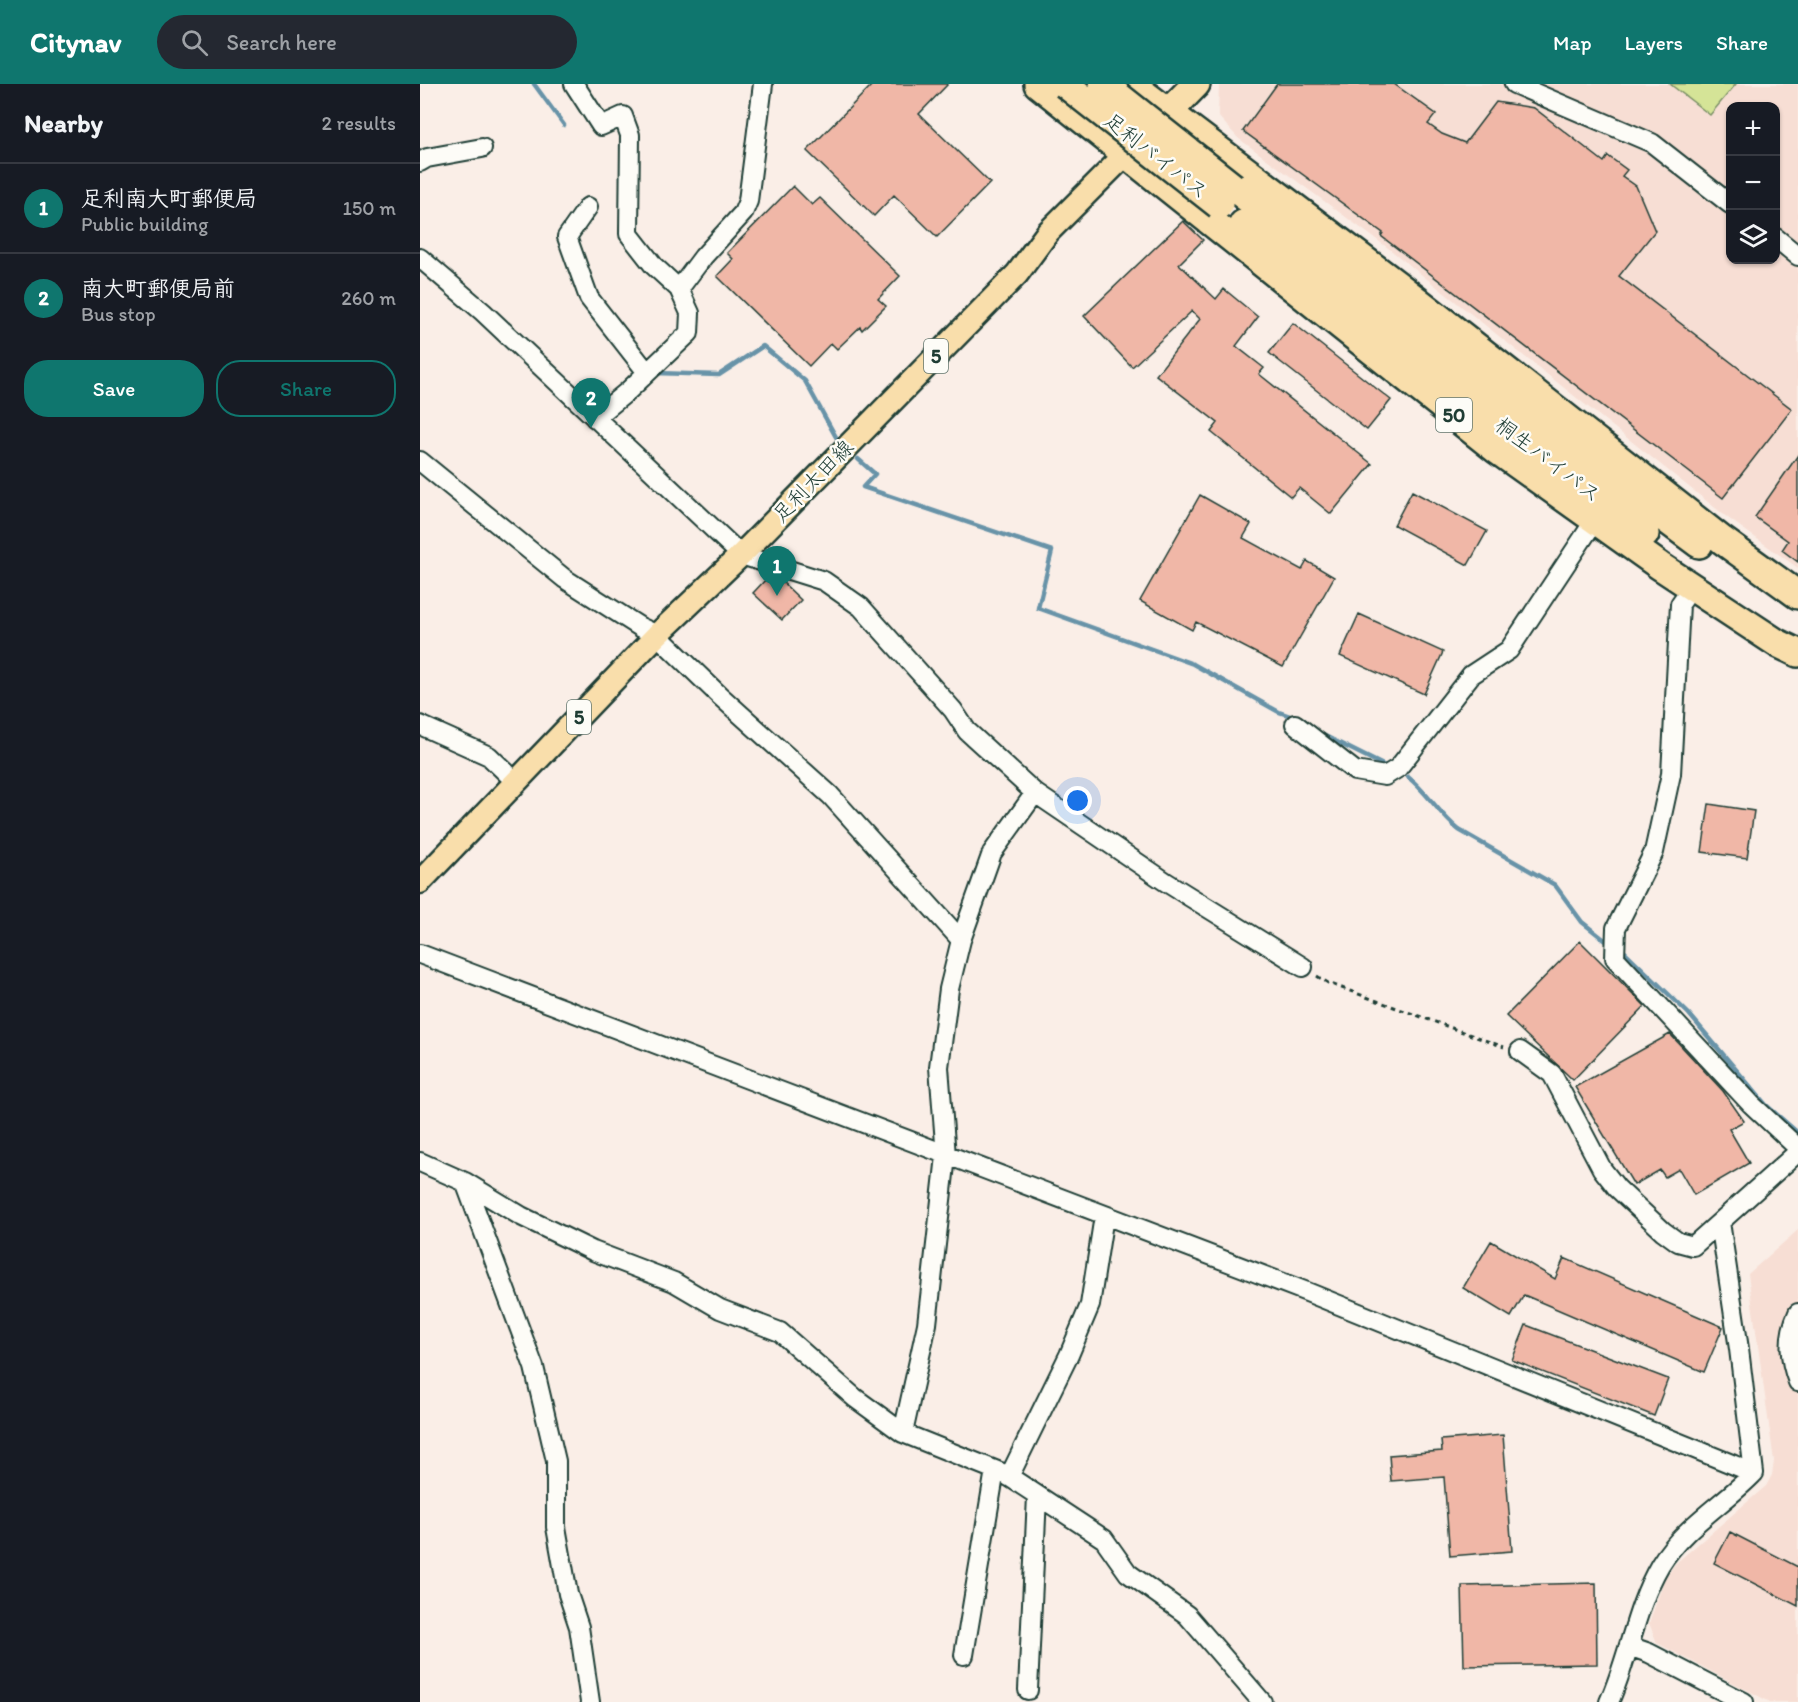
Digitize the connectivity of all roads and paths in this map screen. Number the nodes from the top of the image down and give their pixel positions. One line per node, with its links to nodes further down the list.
1 (574, 84): 19 (street)
2 (763, 84): 19 (street)
3 (1038, 84): 11 (highway, 50)
4 (1065, 84): 13 (highway, 足利バイパス / 50, bridge)
5 (1103, 84): 13 (highway, 足利バイパス / 50, bridge)
6 (1131, 84): 9 (highway)
7 (1196, 84): 9 (highway)
8 (1514, 84): 14 (street)
9 (1167, 113): 11 (highway); 26 (highway)
10 (482, 148): 12 (street)
11 (1126, 154): 23 (highway, 50); 24 (main road, 足利太田線 / 5)
12 (422, 156)
13 (1226, 196): 27 (highway, 桐生バイパス / 50); 29 (highway, 桐生バイパス / 50)
14 (1726, 200)
15 (588, 207): 20 (street)
16 (1780, 241): 17 (street)
17 (1798, 256)
18 (420, 258): 21 (street)
19 (679, 289): 20 (street)
20 (646, 371): 21 (street)
21 (594, 418): 24 (street)
22 (420, 461): 28 (street)
23 (1595, 520): 25 (highway, 50); 31 (street)
24 (741, 555): 28 (main road, 足利太田線 / 5); 34 (street)
25 (1692, 587): 30 (highway, 50); 40 (street)
26 (1798, 595)
27 (1798, 611)
28 (657, 635): 33 (main road, 足利太田線 / 5); 36 (street)
29 (1798, 641)
30 (1798, 653)
31 (1294, 724)
32 (420, 725): 33 (street)
33 (516, 782): 35 (main road, 足利太田線 / 5)
34 (1035, 793): 36 (street); 38 (street)
35 (420, 882)
36 (961, 940): 41 (street)
37 (420, 954): 41 (street)
38 (1303, 967): 39 (path)
39 (1520, 1051): 45 (street)
40 (1798, 1150): 45 (street)
41 (946, 1156): 44 (street); 48 (street)
42 (420, 1162): 43 (street)
43 (465, 1182): 48 (street); 55 (street)
44 (1104, 1216): 49 (street); 50 (street)
45 (1719, 1222): 50 (street)
46 (1798, 1313): 47 (street)
47 (1798, 1382)
48 (903, 1433): 49 (street)
49 (1002, 1473): 51 (street); 53 (street)
50 (1754, 1473): 52 (street)
51 (1037, 1496): 54 (street); 56 (street)
52 (1629, 1646): 57 (street); 58 (street)
53 (964, 1655)
54 (1028, 1690)
55 (590, 1702)
56 (1262, 1702)
57 (1609, 1702)
58 (1744, 1702)

